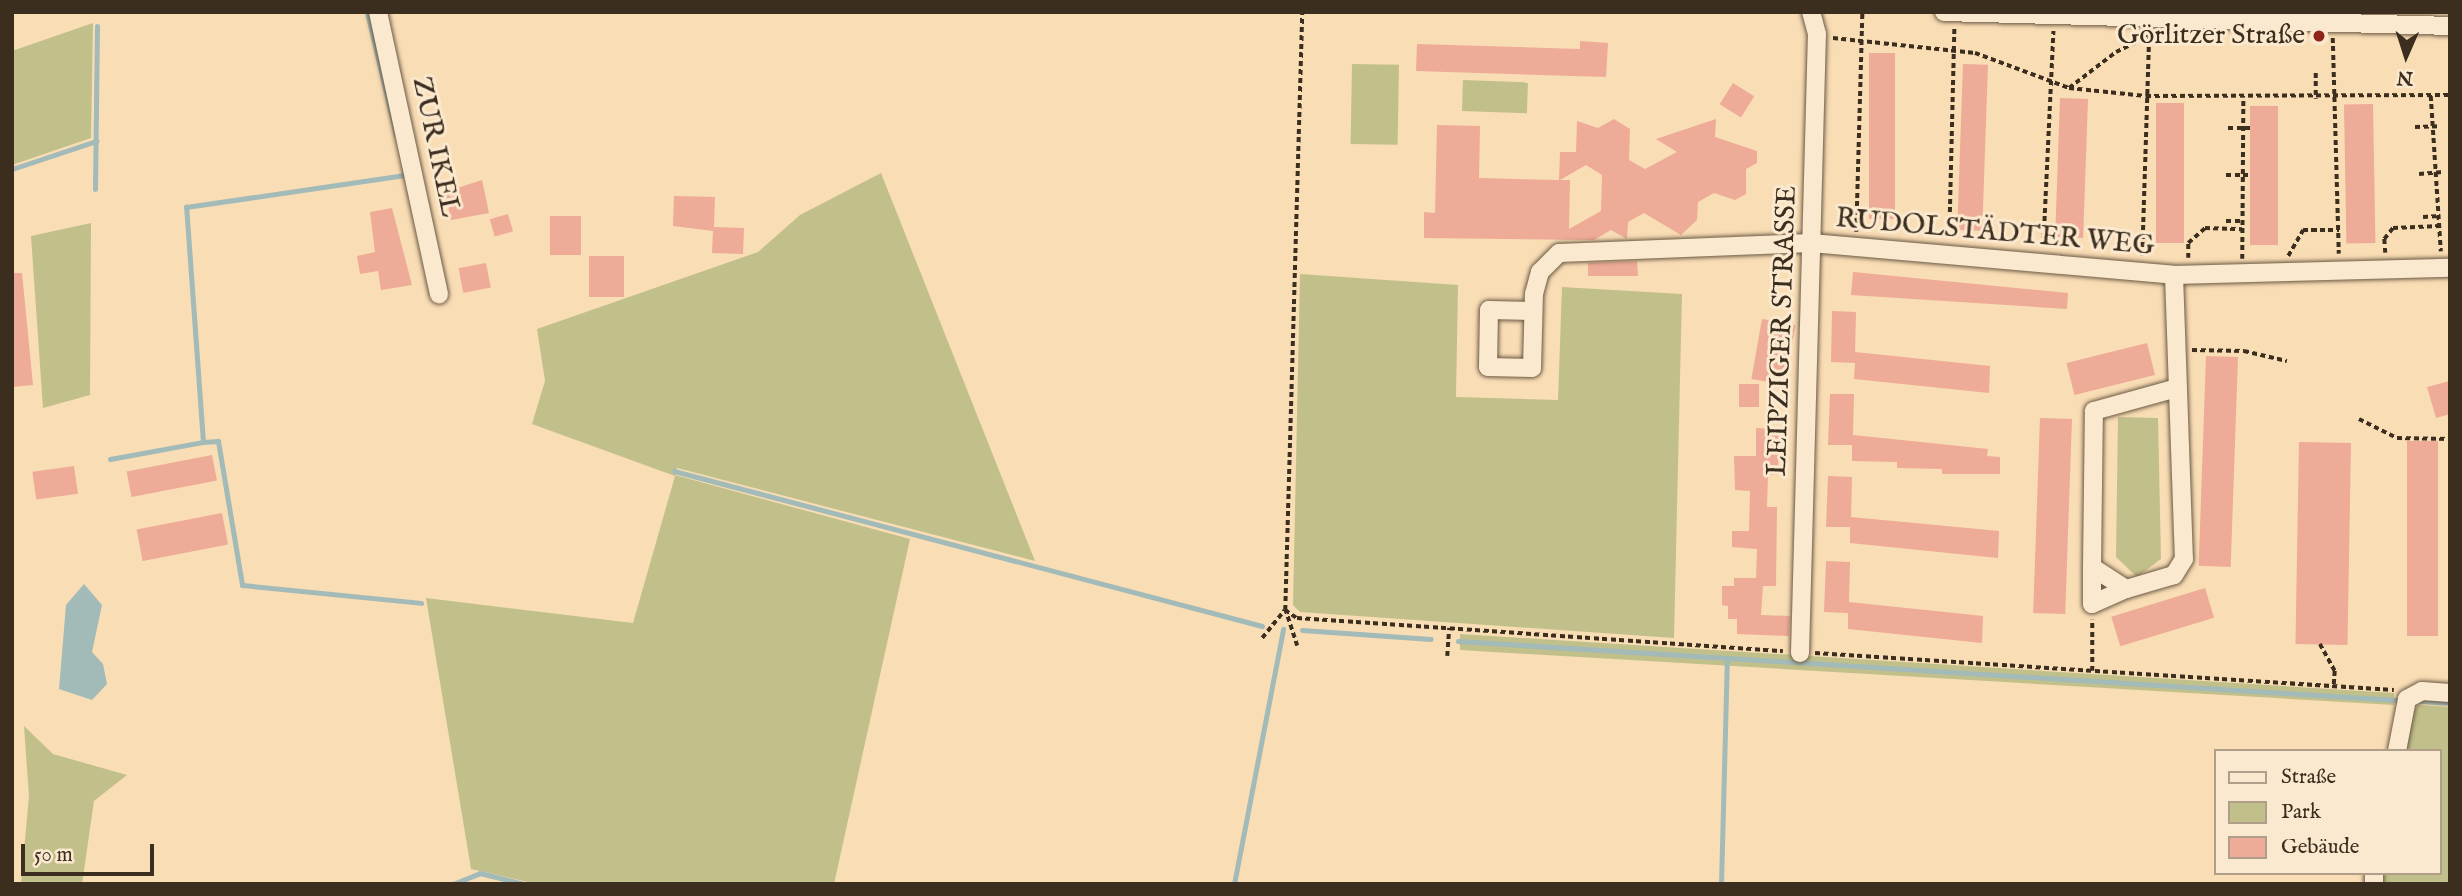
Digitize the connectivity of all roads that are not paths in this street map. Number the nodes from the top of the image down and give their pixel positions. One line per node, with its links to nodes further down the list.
1 (378, 12): 10 (street, ZUR IKEL)
2 (1811, 12): 7 (street, LEIPZIGER STRASSE)
3 (1944, 12): 4 (street)
4 (2095, 13): 5 (street)
5 (2394, 18): 6 (street)
6 (2450, 26)
7 (1811, 243): 9 (street, RUDOLSTÄDTER WEG); 11 (street, RUDOLSTÄDTER WEG); 15 (street, LEIPZIGER STRASSE)
8 (2446, 268): 9 (street, RUDOLSTÄDTER WEG)
9 (2181, 275): 12 (street, RUDOLSTÄDTER WEG)
10 (439, 294)
11 (1533, 311)
12 (2177, 388): 13 (street); 14 (street, RUDOLSTÄDTER WEG)
13 (2092, 566): 14 (street); 14 (street, RUDOLSTÄDTER WEG)
14 (2126, 589)
15 (1800, 653)
16 (2450, 693): 17 (street)
17 (2397, 749)

